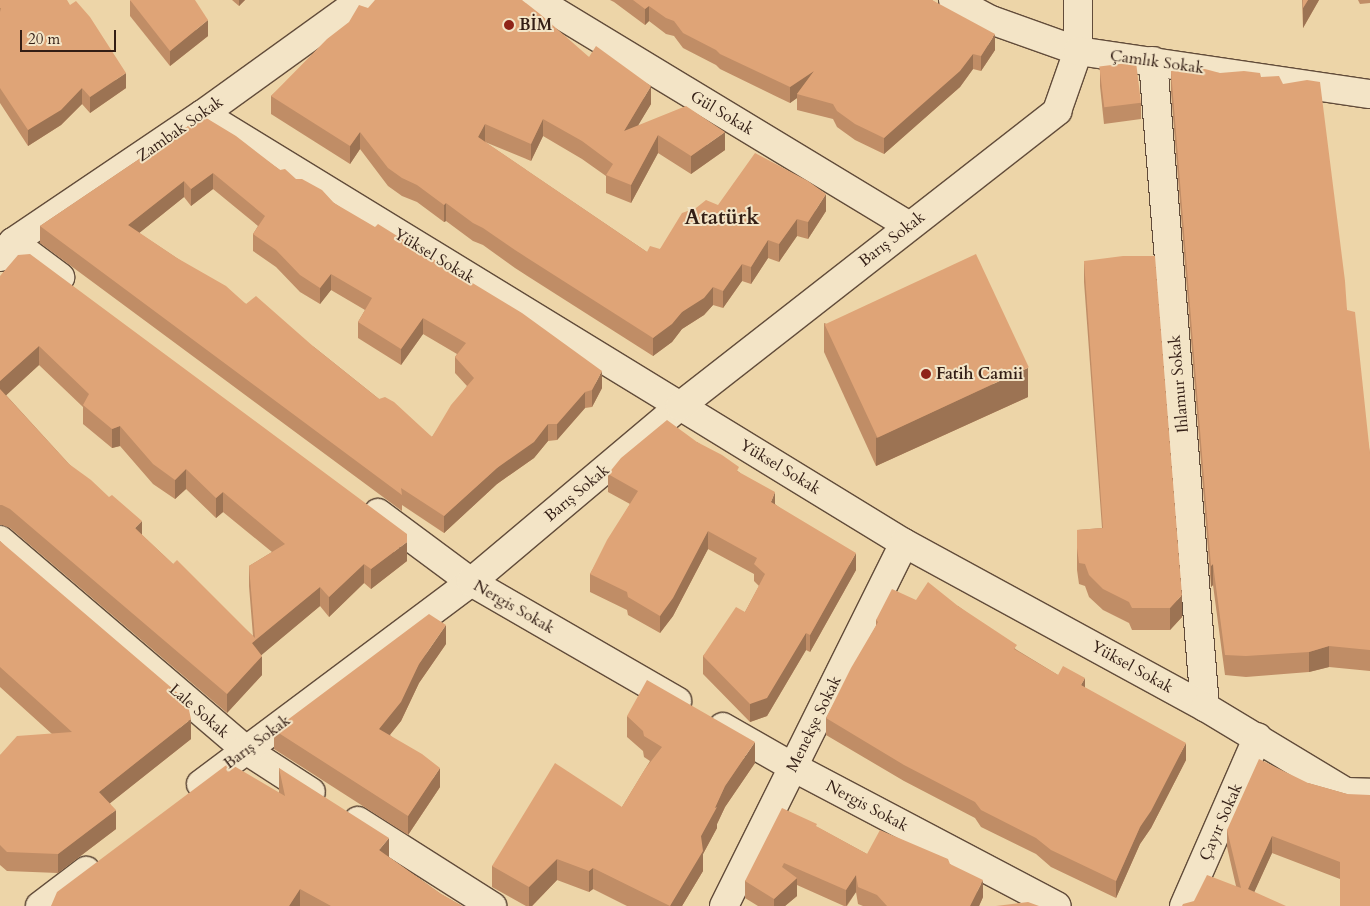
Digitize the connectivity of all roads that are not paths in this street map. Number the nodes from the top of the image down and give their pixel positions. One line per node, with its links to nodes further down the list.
1 (361, 0): 8 (street, Zambak Sokak)
2 (536, 0): 9 (street, Gül Sokak)
3 (953, 0): 5 (street, Çamlık Sokak)
4 (1078, 0): 5 (street, Barış Sokak)
5 (1078, 50): 6 (street, Çamlık Sokak); 9 (street, Barış Sokak)
6 (1153, 61): 7 (street, Çamlık Sokak); 17 (street, Ihlamur Sokak)
7 (1370, 94)
8 (203, 114): 10 (street, Zambak Sokak); 12 (street, Yüksel Sokak)
9 (908, 225): 12 (street, Barış Sokak)
10 (6, 250): 11 (street)
11 (76, 289)
12 (680, 406): 15 (street, Yüksel Sokak); 16 (street, Barış Sokak)
13 (361, 500): 16 (street, Nergis Sokak)
14 (0, 540): 19 (street, Lale Sokak)
15 (904, 543): 17 (street, Yüksel Sokak); 20 (street, Menekşe Sokak)
16 (471, 582): 19 (street, Barış Sokak); 20 (street, Nergis Sokak)
17 (1206, 707): 18 (street, Yüksel Sokak)
18 (1258, 737): 21 (street, Yüksel Sokak); 28 (street, Çayır Sokak)
19 (246, 750): 22 (street, Barış Sokak); 25 (street, Lale Sokak)
20 (793, 767): 26 (street, Menekşe Sokak); 27 (street, Nergis Sokak)
21 (1370, 793)
22 (182, 798)
23 (103, 858): 24 (street)
24 (40, 906)
25 (492, 906)
26 (724, 906)
27 (1057, 906)
28 (1184, 906)

